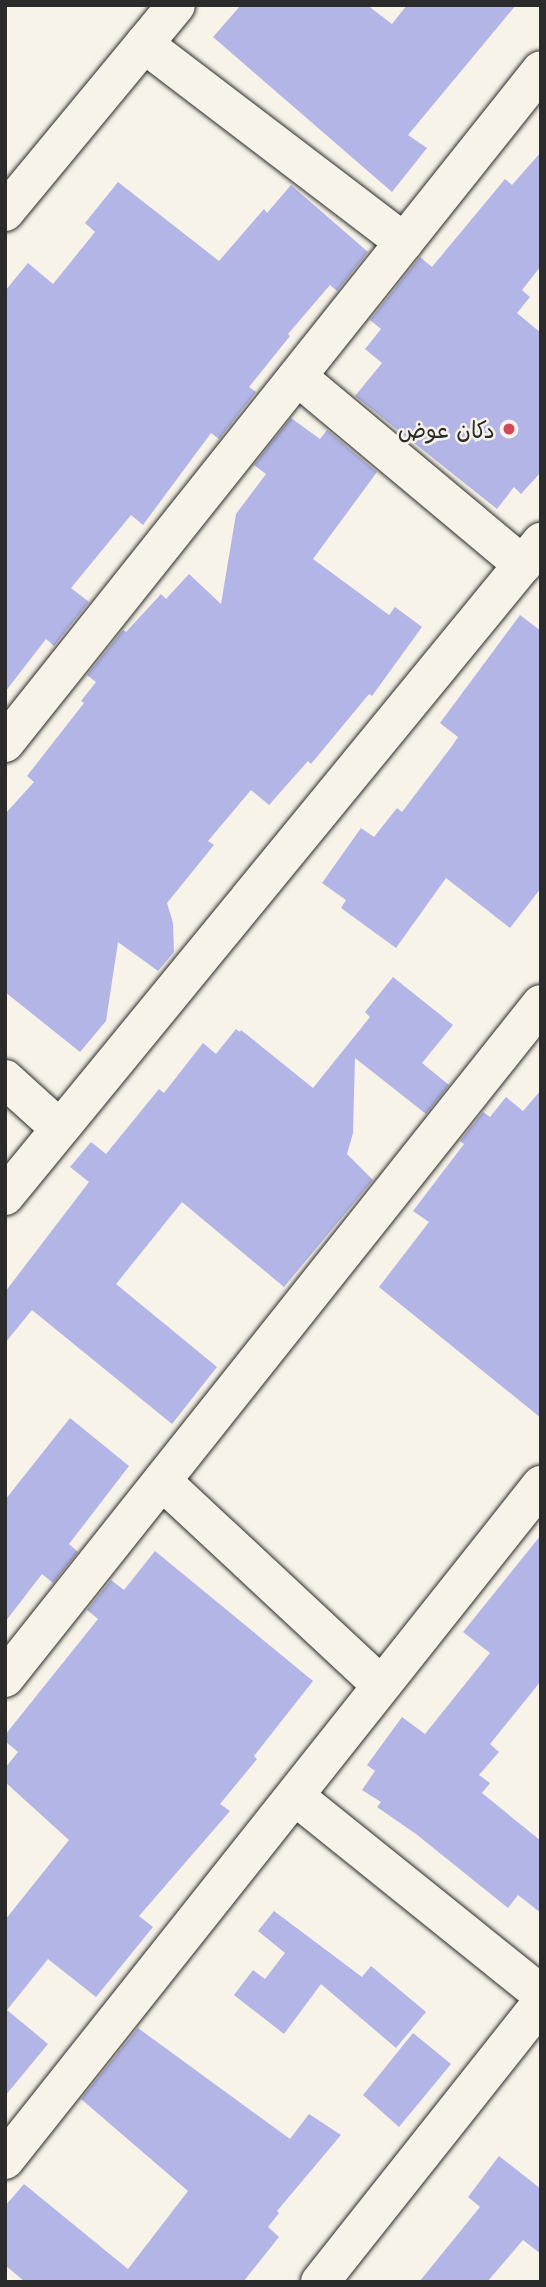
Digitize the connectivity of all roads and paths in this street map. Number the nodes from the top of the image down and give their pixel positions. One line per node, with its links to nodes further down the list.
1 (176, 5): 2 (street)
2 (144, 44): 4 (street); 5 (street)
3 (541, 70): 5 (street)
4 (5, 212)
5 (404, 242): 6 (street)
6 (298, 377): 7 (street); 8 (street)
7 (532, 554): 11 (street)
8 (5, 743)
9 (541, 1004): 13 (street)
10 (5, 1079): 11 (street)
11 (59, 1128): 12 (street)
12 (5, 1196)
13 (162, 1481): 15 (street); 16 (street)
14 (541, 1485): 16 (street)
15 (6, 1676)
16 (381, 1685): 17 (street)
17 (296, 1797): 18 (street); 20 (street)
18 (541, 1994)
19 (541, 2004): 21 (street)
20 (5, 2160)
21 (320, 2282)

